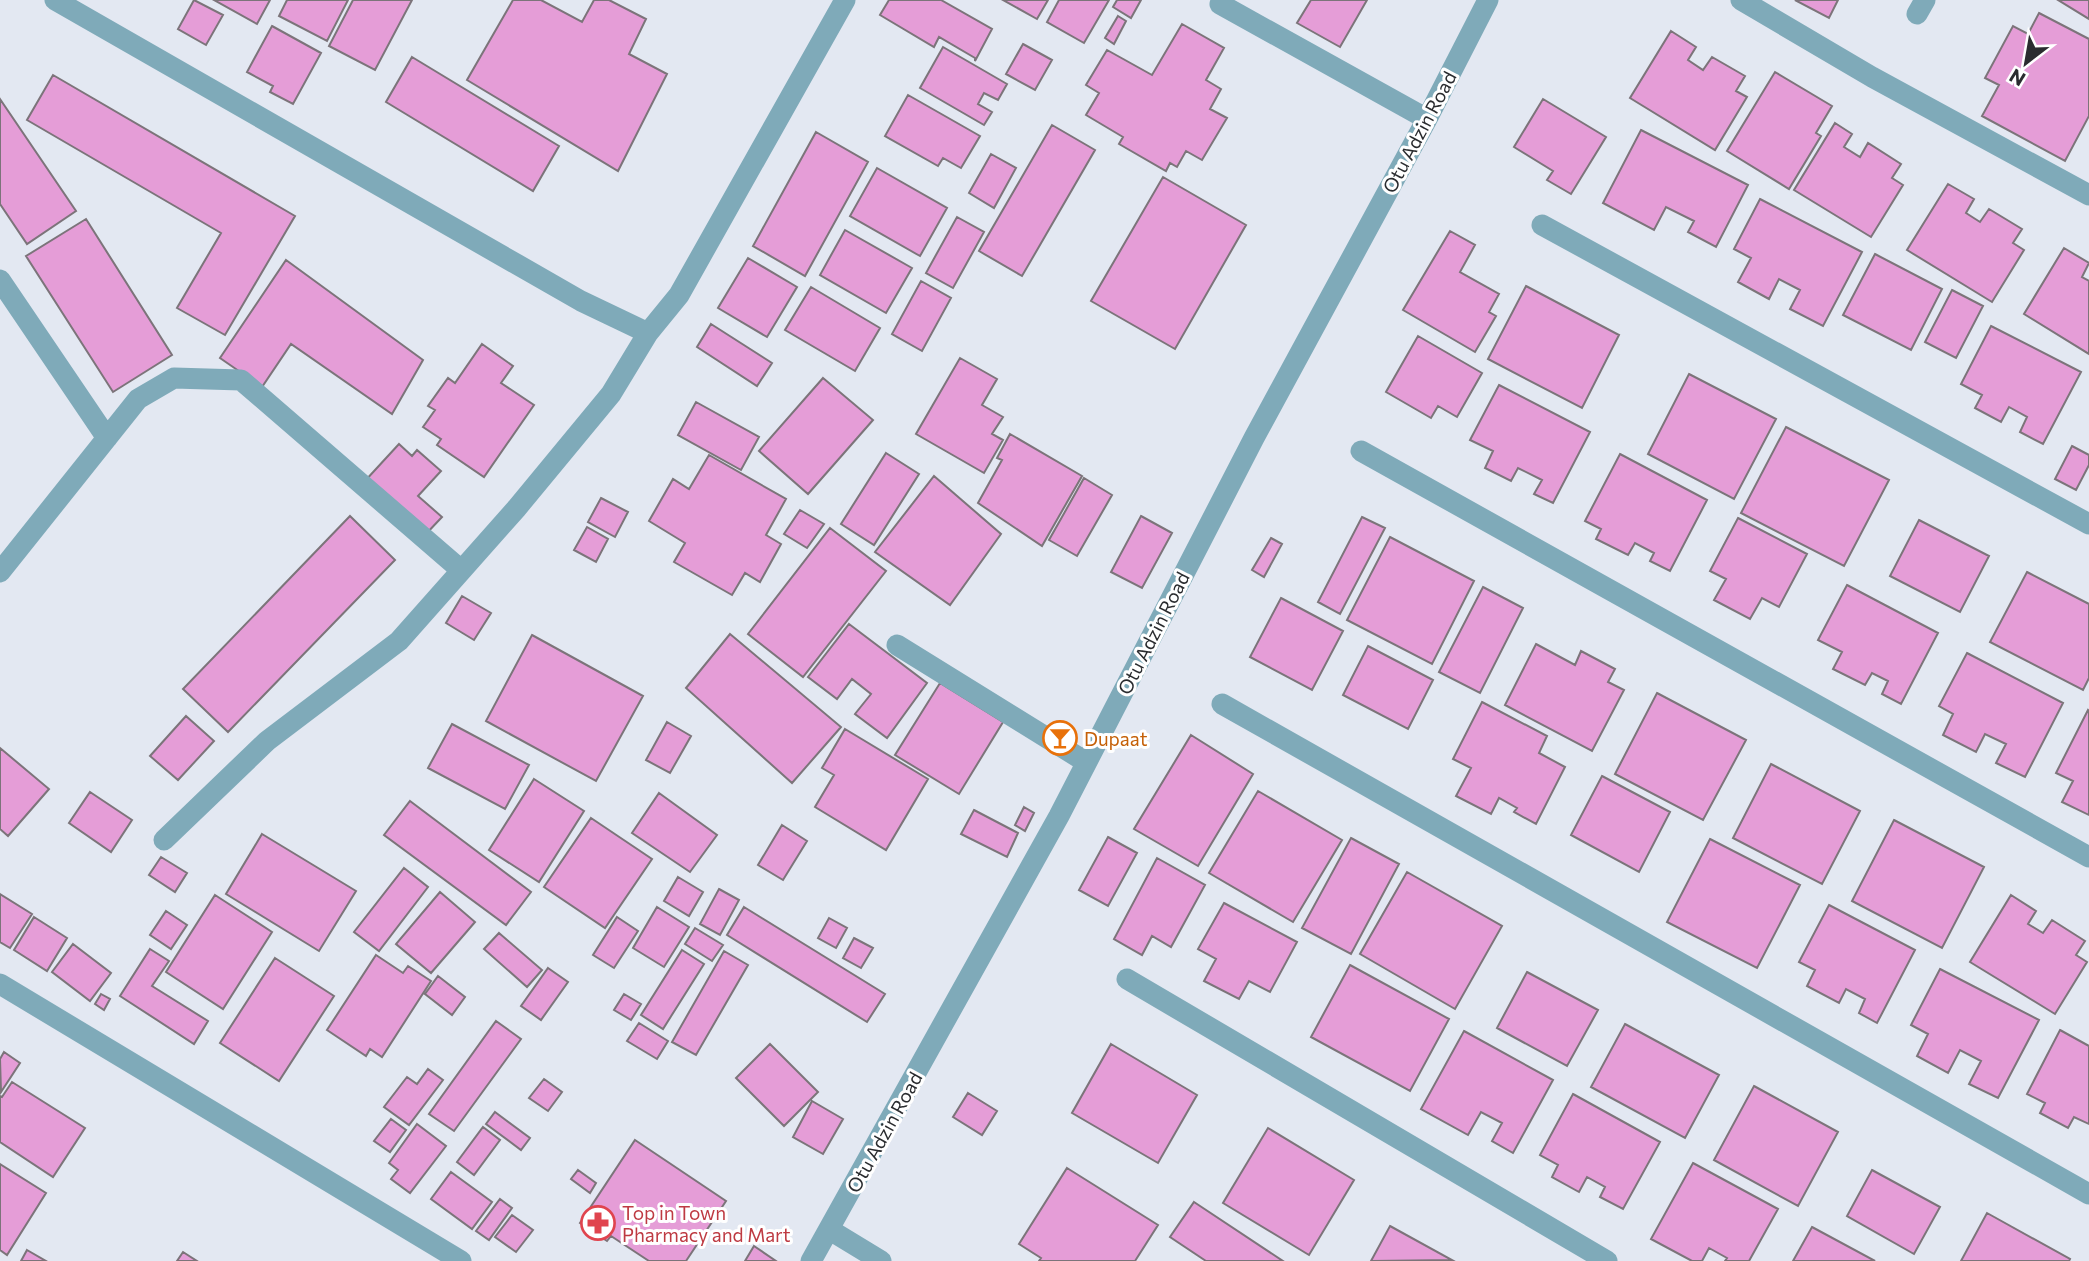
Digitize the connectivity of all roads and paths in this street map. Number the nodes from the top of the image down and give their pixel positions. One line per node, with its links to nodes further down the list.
1 (55, 0): 10 (street)
2 (845, 0): 10 (street)
3 (1488, 0): 6 (street, Otu Adzin Road)
4 (1741, 0): 7 (street)
5 (1220, 4): 6 (street)
6 (1427, 119): 18 (street, Otu Adzin Road)
7 (2089, 195)
8 (1542, 225): 13 (street)
9 (0, 280): 11 (street)
10 (648, 333): 14 (street)
11 (107, 438): 14 (street); 15 (street)
12 (1361, 451): 20 (street)
13 (2089, 524)
14 (461, 570): 19 (street)
15 (0, 572)
16 (897, 645): 18 (street)
17 (1223, 704): 23 (street)
18 (1086, 762): 24 (street, Otu Adzin Road)
19 (164, 840)
20 (2089, 857)
21 (1126, 979): 28 (street)
22 (0, 984): 25 (street)
23 (2089, 1194)
24 (830, 1230): 26 (street, Otu Adzin Road); 27 (street)
25 (461, 1261)
26 (811, 1261)
27 (881, 1261)
28 (1607, 1261)

